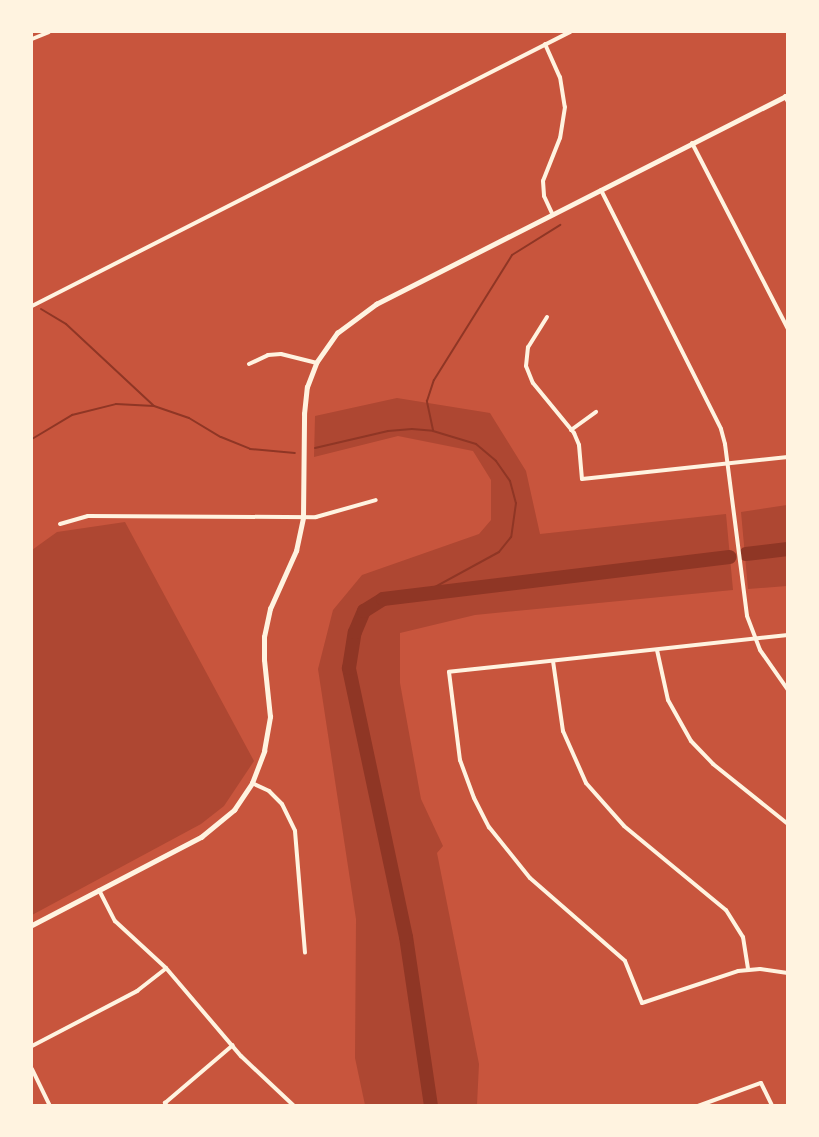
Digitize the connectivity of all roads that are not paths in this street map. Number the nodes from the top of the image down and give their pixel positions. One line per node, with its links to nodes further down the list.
1 (49, 32): 3 (street)
2 (570, 32): 4 (street)
3 (32, 39)
4 (544, 44): 8 (street); 9 (street)
5 (787, 98): 6 (street)
6 (692, 144): 7 (street); 11 (street)
7 (601, 190): 8 (street); 17 (street)
8 (553, 215): 12 (street)
9 (32, 306)
10 (547, 317): 15 (street)
11 (788, 329)
12 (316, 363): 13 (street); 19 (street)
13 (249, 364)
14 (596, 412): 15 (street)
15 (571, 430): 17 (street)
16 (788, 457): 17 (street)
17 (727, 463): 22 (street)
18 (376, 500): 19 (street)
19 (303, 517): 20 (street); 26 (street)
20 (60, 524)
21 (788, 635): 22 (street)
22 (754, 639): 23 (street); 25 (street)
23 (657, 650): 24 (street); 27 (street)
24 (554, 661): 32 (street); 32 (street)
25 (788, 690)
26 (252, 783): 28 (street); 30 (street)
27 (788, 824)
28 (99, 890): 29 (street); 31 (street)
29 (32, 926)
30 (305, 953)
31 (166, 968): 34 (street); 35 (street)
32 (748, 969): 33 (street)
33 (788, 973)
34 (232, 1045): 37 (street); 39 (street)
35 (32, 1046)
36 (32, 1069): 38 (street)
37 (166, 1104)
38 (50, 1106)
39 (294, 1106)
40 (698, 1106): 41 (street)
41 (772, 1106)

